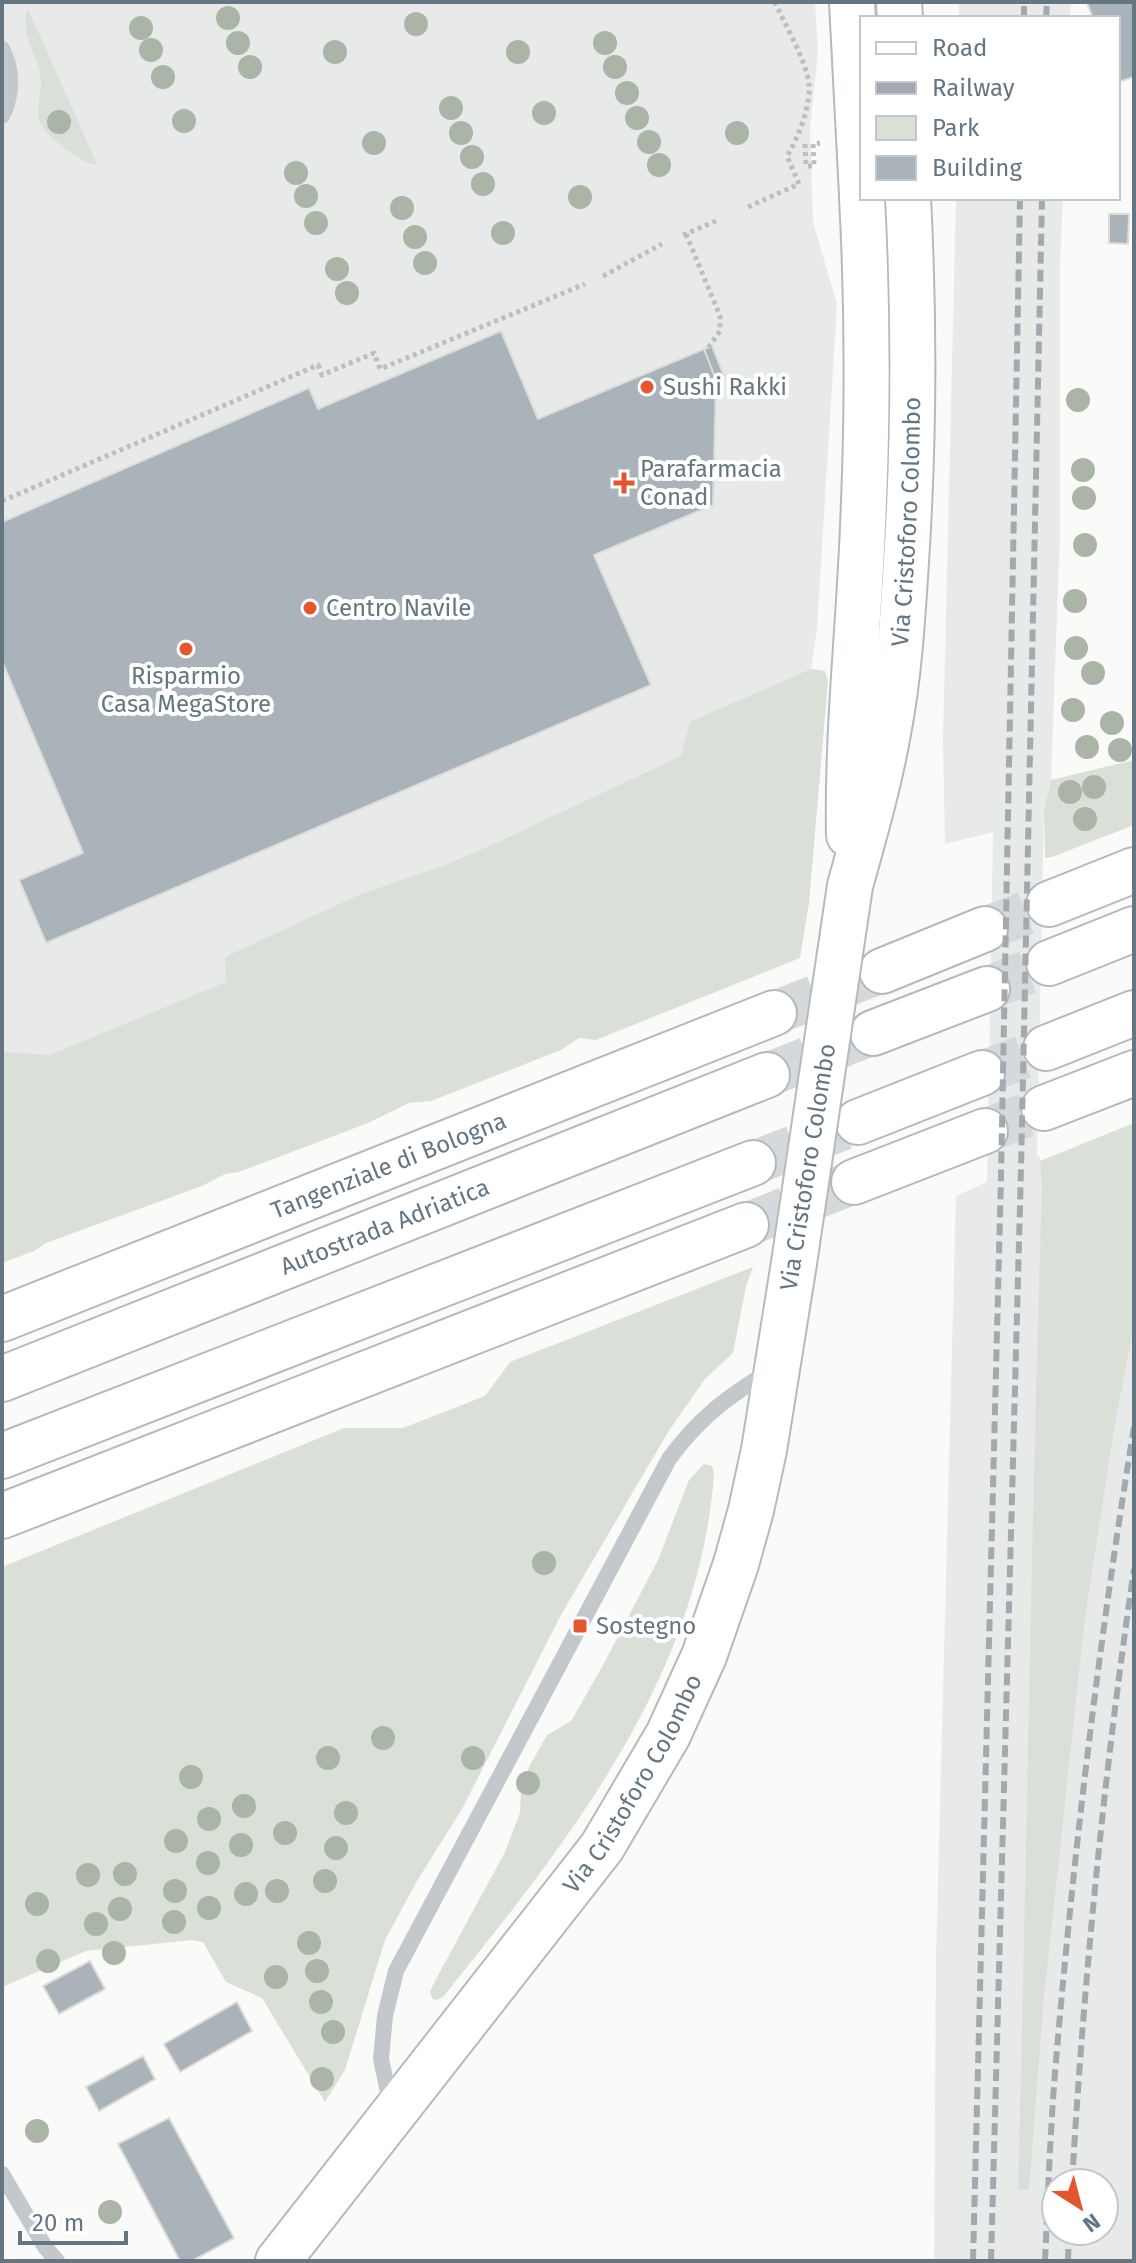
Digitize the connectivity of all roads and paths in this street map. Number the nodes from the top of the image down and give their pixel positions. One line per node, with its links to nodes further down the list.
1 (775, 2): 10 (path)
2 (852, 2): 7 (main road, Via Cristoforo Colombo)
3 (2, 49): 4 (lane)
4 (2, 116)
5 (820, 143): 6 (path)
6 (805, 144)
7 (860, 158)
8 (862, 200): 18 (main road, Via Cristoforo Colombo)
9 (908, 200): 18 (main road, Via Cristoforo Colombo)
10 (748, 207)
11 (716, 221): 15 (path)
12 (662, 244): 13 (path)
13 (603, 276)
14 (585, 284): 16 (path)
15 (708, 348)
16 (2, 501)
17 (1134, 870): 19 (main road)
18 (850, 886): 41 (main road, Via Cristoforo Colombo, bridge)
19 (1049, 904)
20 (985, 929): 23 (main road)
21 (1134, 929): 22 (main road)
22 (1049, 963)
23 (882, 971)
24 (987, 989): 27 (main road)
25 (774, 1013): 37 (main road, Tangenziale di Bologna)
26 (1134, 1013): 28 (main road)
27 (873, 1033)
28 (1046, 1048)
29 (982, 1073): 33 (main road)
30 (1134, 1073): 32 (main road)
31 (767, 1075): 42 (main road, Autostrada Adriatica)
32 (1044, 1108)
33 (858, 1122)
34 (985, 1131): 36 (main road)
35 (753, 1163): 44 (main road)
36 (854, 1182)
37 (320, 1194): 39 (main road); 40 (main road, Tangenziale di Bologna)
38 (746, 1225): 43 (main road)
39 (2, 1294)
40 (2, 1319)
41 (778, 1366): 47 (main road, Via Cristoforo Colombo); 47 (lane)
42 (2, 1379)
43 (351, 1379): 45 (main road); 46 (main road)
44 (2, 1456)
45 (2, 1516)
46 (2, 1528)
47 (393, 2113): 50 (main road, Via Cristoforo Colombo)
48 (2, 2174): 49 (lane)
49 (57, 2261)
50 (278, 2261)

